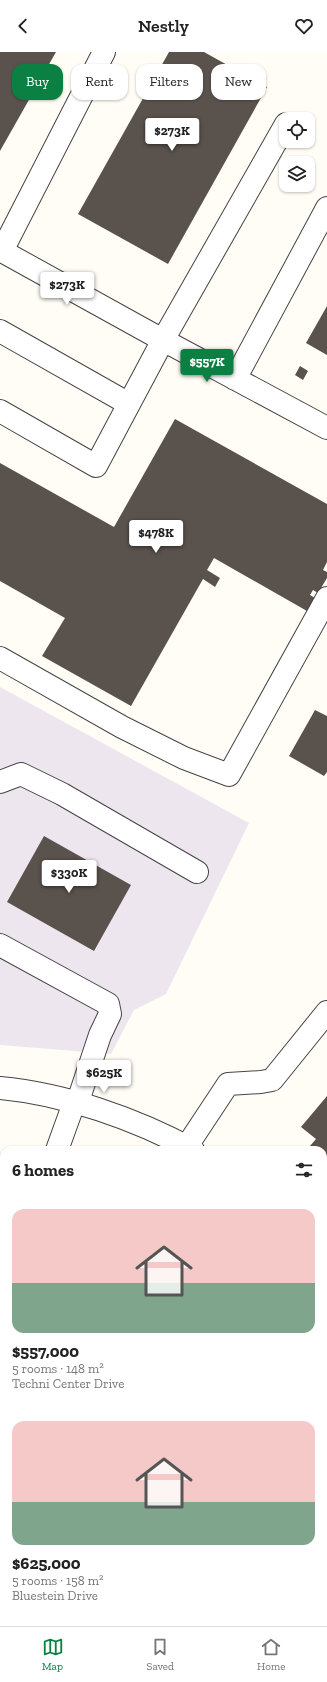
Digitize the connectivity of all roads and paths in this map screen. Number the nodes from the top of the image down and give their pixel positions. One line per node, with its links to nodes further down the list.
1 (104, 52): 4 (street)
2 (279, 136): 6 (street)
3 (327, 208): 7 (street)
4 (1, 250): 6 (street)
5 (0, 331): 8 (street)
6 (164, 340): 7 (street); 8 (street)
7 (235, 379): 10 (street)
8 (129, 404): 9 (street)
9 (0, 411)
10 (327, 428)
11 (327, 598): 12 (street)
12 (0, 658)
13 (0, 782): 14 (street)
14 (197, 872)
15 (0, 945): 18 (street)
16 (327, 1012): 21 (street)
17 (0, 1088): 18 (street)
18 (75, 1103): 19 (street); 20 (street)
19 (59, 1146)
20 (186, 1146)
21 (191, 1146)

